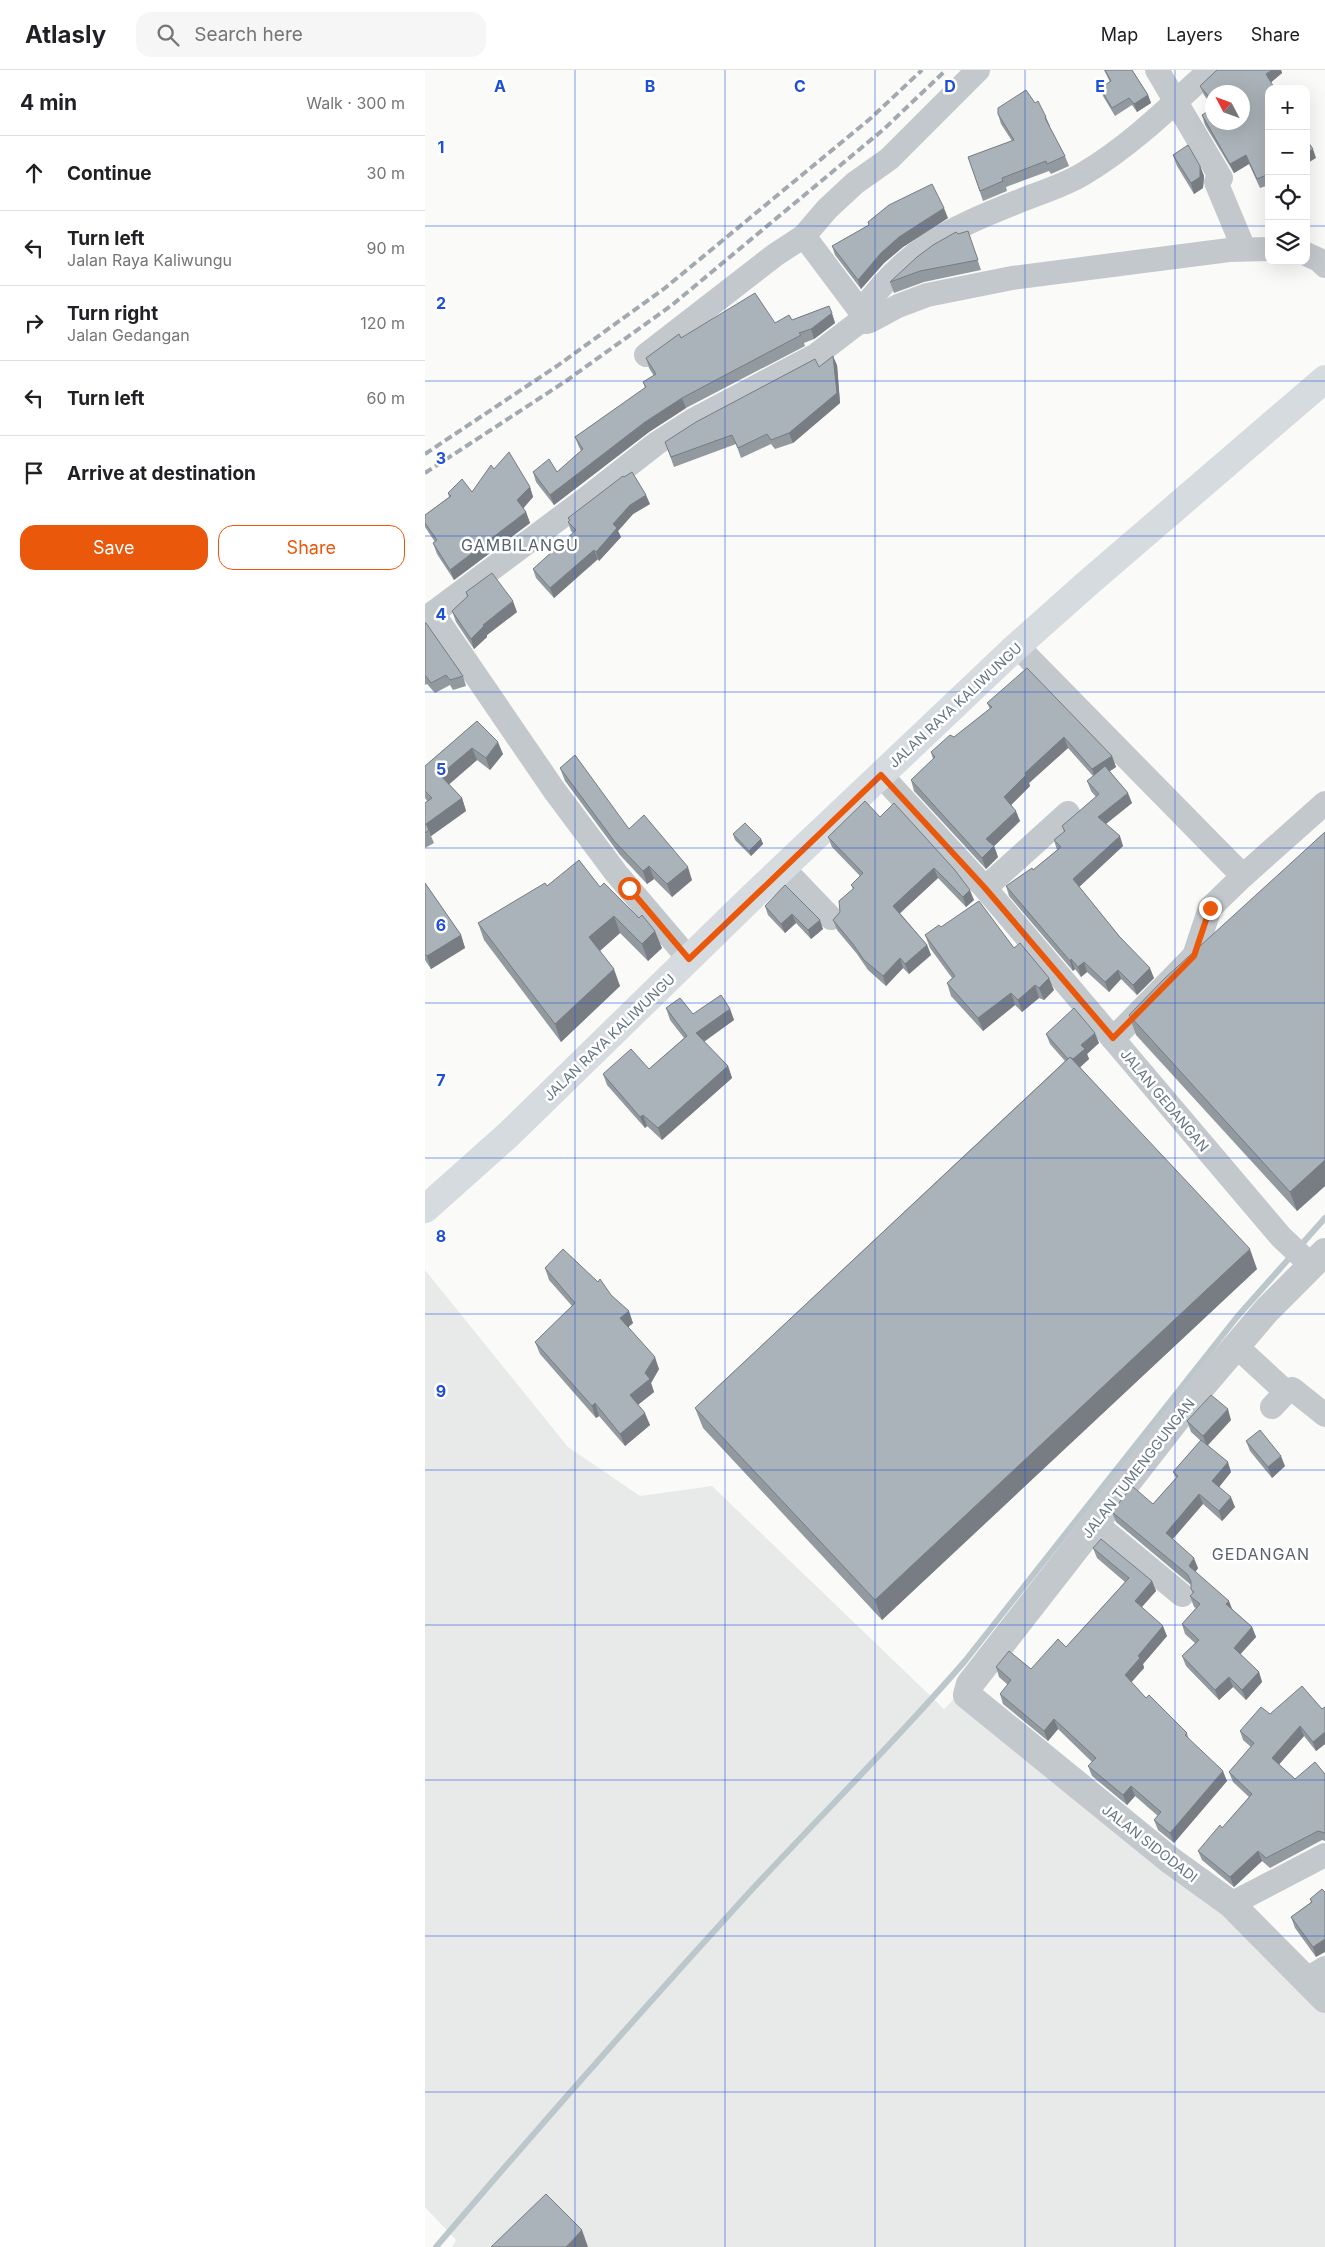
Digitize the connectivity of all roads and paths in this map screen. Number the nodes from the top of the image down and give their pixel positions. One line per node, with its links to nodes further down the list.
1 (978, 70): 5 (street)
2 (1157, 70): 4 (street)
3 (1209, 70): 4 (street)
4 (1175, 102): 6 (street); 10 (street)
5 (804, 236): 10 (street); 11 (street)
6 (1244, 249): 7 (street); 10 (street)
7 (1265, 249)
8 (1310, 256): 9 (street)
9 (1325, 266)
10 (862, 315): 13 (street)
11 (646, 355)
12 (1325, 379): 14 (main road, JALAN RAYA KALIWUNGU)
13 (429, 616): 22 (street)
14 (1017, 646): 15 (main road, JALAN RAYA KALIWUNGU); 19 (street)
15 (881, 775): 18 (main road, JALAN RAYA KALIWUNGU); 20 (street, JALAN GEDANGAN)
16 (1325, 803): 19 (street)
17 (1067, 813): 20 (street)
18 (783, 868): 21 (street); 22 (main road, JALAN RAYA KALIWUNGU)
19 (1243, 876): 23 (street)
20 (985, 888): 23 (street, JALAN GEDANGAN)
21 (831, 918)
22 (689, 959): 24 (main road, JALAN RAYA KALIWUNGU)
23 (1113, 1038): 25 (street, JALAN GEDANGAN)
24 (425, 1210)
25 (1313, 1258): 26 (street, JALAN TUMENGGUNGAN)
26 (1237, 1346): 27 (street); 28 (street, JALAN TUMENGGUNGAN)
27 (1325, 1415)
28 (1095, 1523): 29 (street); 30 (street, JALAN TUMENGGUNGAN)
29 (1182, 1595)
30 (967, 1695): 32 (street, JALAN SIDODADI)
31 (1324, 1857): 32 (street)
32 (1231, 1904): 33 (street, JALAN SIDODADI)
33 (1315, 1974): 34 (street, JALAN SIDODADI)
34 (1325, 1999)

